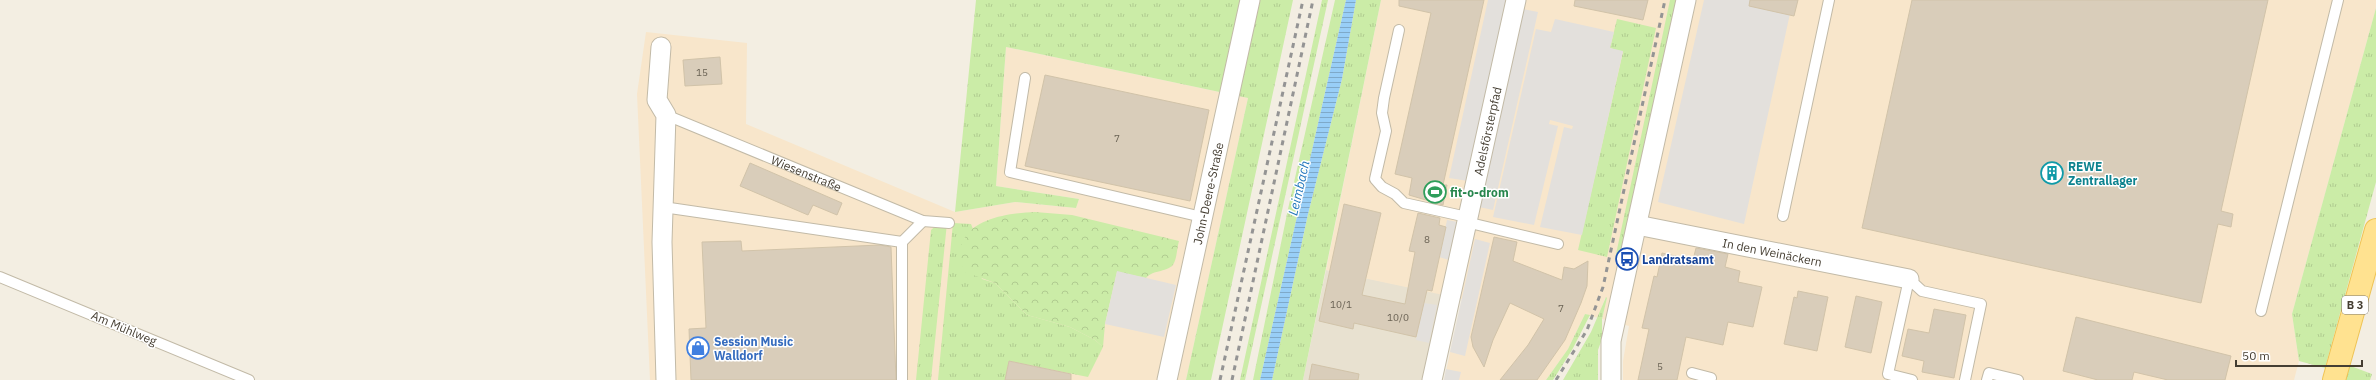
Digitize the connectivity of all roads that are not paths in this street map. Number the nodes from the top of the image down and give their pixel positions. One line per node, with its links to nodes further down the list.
1 (1516, 0): 14 (street, Adelsförsterpfad)
2 (1686, 0): 16 (street)
3 (1828, 0): 11 (lane)
4 (2338, 0): 22 (lane)
5 (1248, 3): 12 (street, John-Deere-Straße)
6 (1399, 30): 14 (lane)
7 (661, 48): 9 (street)
8 (1025, 78): 12 (lane)
9 (666, 116): 10 (street); 13 (lane, Wiesenstraße)
10 (663, 207): 18 (lane); 25 (street)
11 (1783, 216)
12 (1202, 217): 27 (street, John-Deere-Straße)
13 (923, 220): 15 (lane, Wiesenstraße); 18 (lane)
14 (1467, 220): 19 (lane); 28 (street, Adelsförsterpfad)
15 (950, 223)
16 (1637, 225): 21 (street, In den Weinäckern); 29 (street)
17 (2376, 230): 35 (main road, B 3)
18 (902, 242): 26 (lane)
19 (1558, 244)
20 (0, 277): 24 (lane, Am Mühlweg)
21 (1909, 279): 31 (lane); 32 (lane)
22 (2261, 311)
23 (1692, 373): 30 (lane)
24 (249, 380)
25 (666, 380)
26 (902, 380)
27 (1167, 380)
28 (1432, 380)
29 (1611, 380)
30 (1710, 380)
31 (1912, 380)
32 (1965, 380)
33 (1987, 380): 34 (lane)
34 (2018, 380)
35 (2334, 380)

